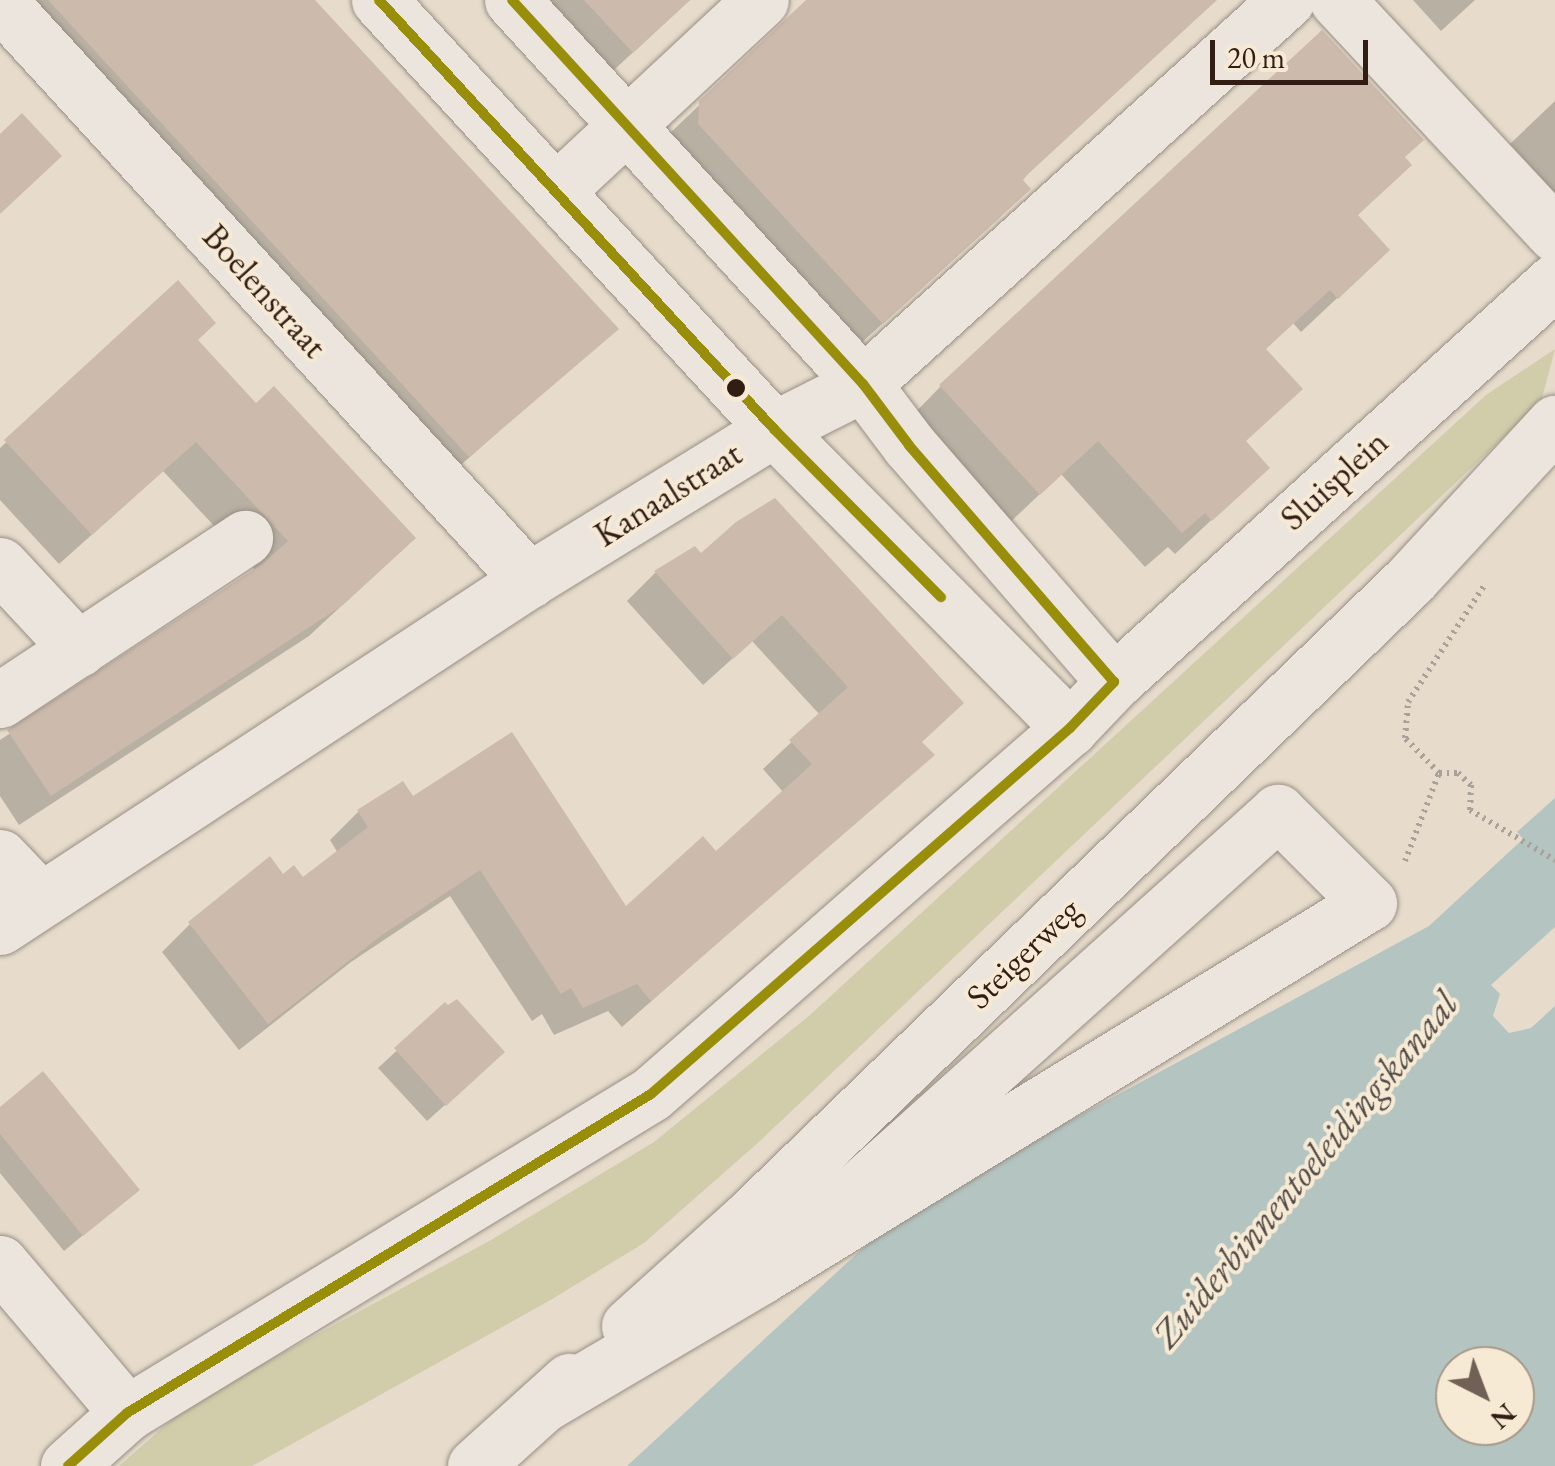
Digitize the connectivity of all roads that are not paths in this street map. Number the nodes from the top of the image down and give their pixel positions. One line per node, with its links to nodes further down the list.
1 (380, 0): 8 (street)
2 (512, 0): 7 (street)
3 (761, 0): 7 (street)
4 (1287, 0): 11 (street, Kanaalstraat)
5 (1338, 0): 9 (street)
6 (0, 2): 16 (street, Boelenstraat)
7 (627, 125): 8 (street); 11 (street)
8 (556, 191): 13 (street)
9 (1555, 234)
10 (1555, 281): 18 (street, Sluisplein)
11 (863, 384): 13 (street, Kanaalstraat); 18 (street)
12 (1555, 423): 25 (street, Steigerweg)
13 (774, 428): 16 (street, Kanaalstraat); 20 (street)
14 (246, 538): 17 (street)
15 (0, 564): 17 (street)
16 (530, 580): 22 (street, Kanaalstraat)
17 (78, 649): 19 (street)
18 (1114, 682): 20 (street, Sluisplein)
19 (0, 700)
20 (1070, 728): 26 (street, Sluisplein)
21 (0, 857): 22 (street)
22 (20, 913)
23 (0, 1263): 26 (street)
24 (762, 1276): 24 (street); 25 (street)
25 (544, 1404): 28 (street, Steigerweg)
26 (127, 1413): 27 (street, Sluisplein)
27 (68, 1466)
28 (475, 1466)

